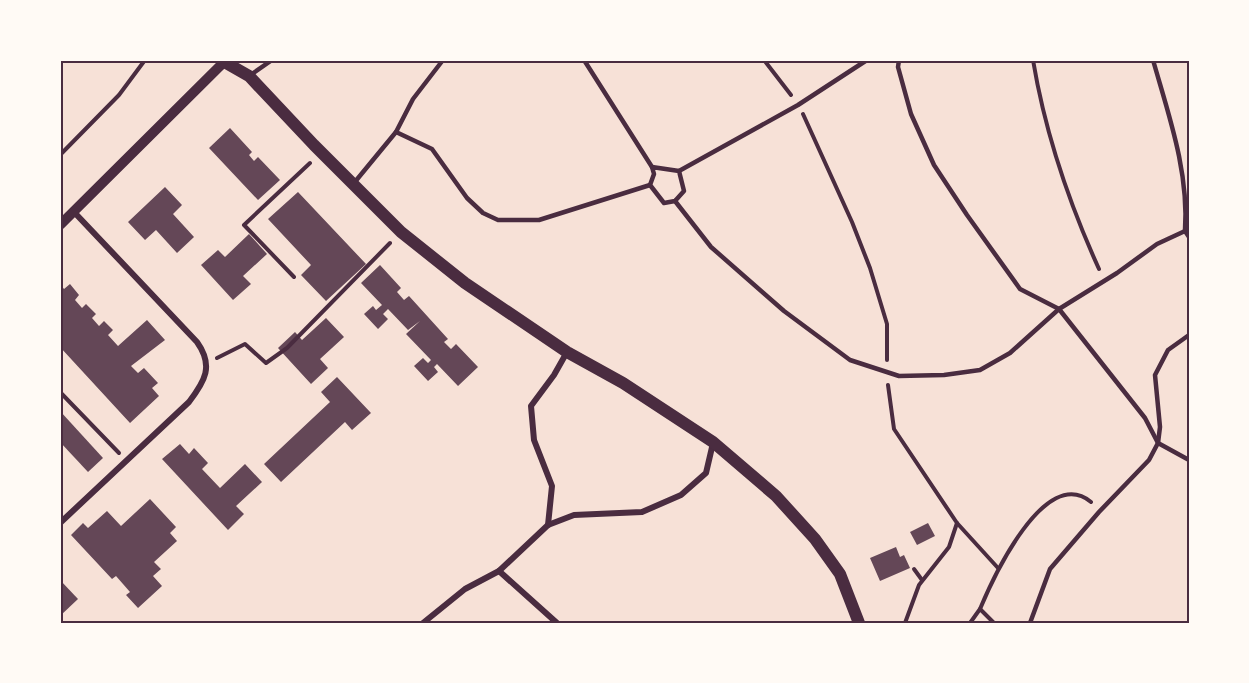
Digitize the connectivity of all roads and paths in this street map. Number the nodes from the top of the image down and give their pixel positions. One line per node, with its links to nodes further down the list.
1 (145, 60): 15 (path)
2 (272, 60): 11 (lane)
3 (444, 60): 13 (lane)
4 (584, 60): 16 (lane)
5 (764, 60): 12 (path)
6 (867, 60): 12 (lane)
7 (899, 60): 28 (lane)
8 (1033, 60): 27 (path)
9 (1153, 60): 23 (lane)
10 (222, 62): 11 (main road); 21 (street)
11 (249, 76): 14 (main road)
12 (798, 105): 17 (lane); 32 (path)
13 (396, 132): 18 (lane); 19 (lane)
14 (314, 145): 18 (main road); 26 (path)
15 (60, 155)
16 (652, 167): 17 (lane); 19 (lane)
17 (680, 171): 20 (lane)
18 (354, 183): 24 (main road)
19 (650, 185): 20 (lane)
20 (675, 201): 32 (lane)
21 (74, 212): 22 (street); 31 (street)
22 (60, 225)
23 (1185, 231): 25 (lane); 27 (lane)
24 (401, 232): 30 (main road); 31 (path)
25 (1189, 237)
26 (294, 277)
27 (1105, 281): 28 (lane)
28 (1059, 309): 32 (lane); 35 (lane)
29 (1189, 336): 35 (lane)
30 (567, 352): 34 (main road); 41 (street)
31 (207, 363): 36 (street)
32 (886, 372): 40 (path)
33 (60, 392): 36 (path)
34 (713, 442): 41 (street); 49 (main road)
35 (1158, 443): 37 (lane); 38 (lane)
36 (126, 459): 39 (street)
37 (1189, 460)
38 (1099, 512): 42 (path); 53 (lane)
39 (60, 523)
40 (957, 523): 42 (path); 45 (path)
41 (548, 525): 44 (street)
42 (998, 568): 46 (path)
43 (914, 569): 45 (path)
44 (499, 571): 47 (street); 48 (street)
45 (922, 580): 50 (path)
46 (980, 609): 51 (path); 52 (path)
47 (423, 623)
48 (557, 623)
49 (859, 623)
50 (905, 623)
51 (970, 623)
52 (994, 623)
53 (1030, 623)

